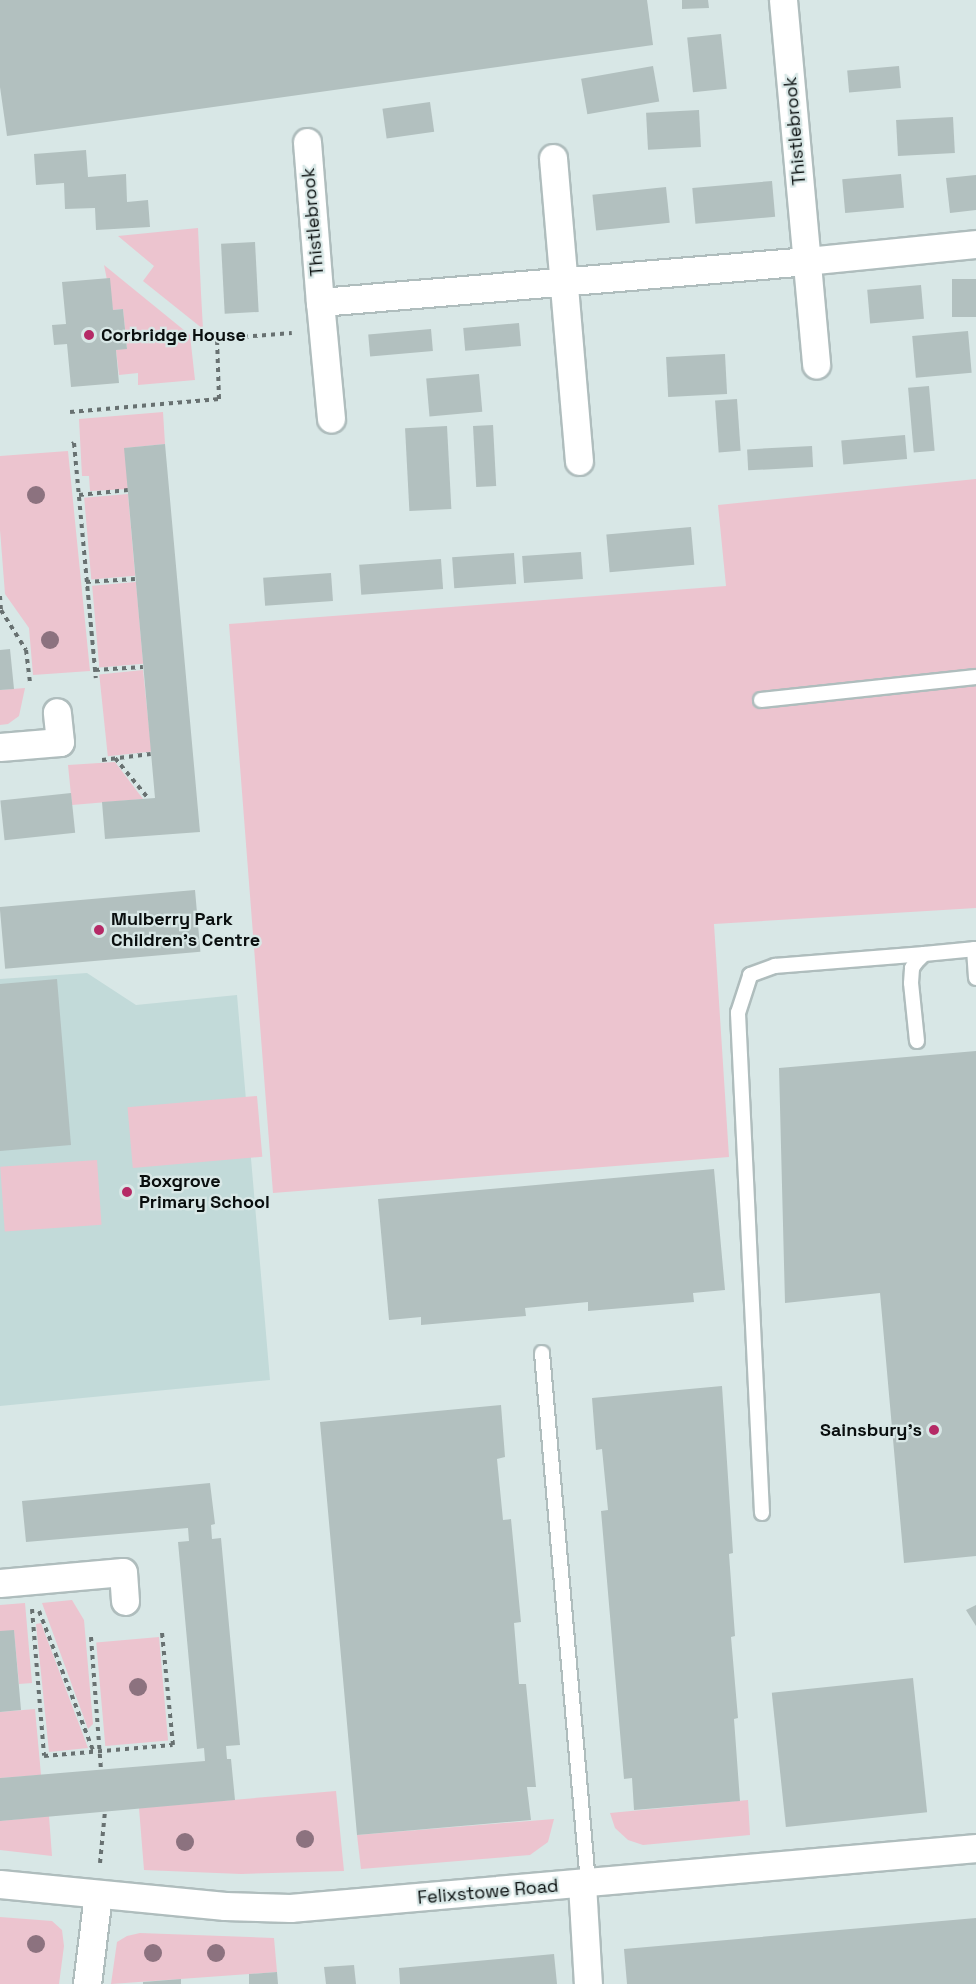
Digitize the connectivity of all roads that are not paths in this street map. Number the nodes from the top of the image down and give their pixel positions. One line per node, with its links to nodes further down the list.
1 (783, 0): 5 (street, Thistlebrook)
2 (307, 142): 7 (street, Thistlebrook)
3 (553, 158): 6 (street)
4 (976, 244): 5 (street, Thistlebrook)
5 (806, 261): 6 (street, Thistlebrook); 8 (street, Thistlebrook)
6 (565, 281): 7 (street, Thistlebrook); 10 (street)
7 (320, 302): 9 (street, Thistlebrook)
8 (816, 365)
9 (331, 418)
10 (579, 461)
11 (976, 677): 12 (lane)
12 (761, 700)
13 (57, 712): 14 (street)
14 (0, 747)
15 (975, 949): 16 (lane); 17 (lane)
16 (924, 954): 18 (lane); 20 (lane)
17 (976, 978)
18 (917, 1041)
19 (542, 1353): 25 (lane)
20 (762, 1513)
21 (1, 1577): 22 (street)
22 (125, 1601)
23 (976, 1848): 25 (street, Felixstowe Road)
24 (0, 1884): 26 (street, Felixstowe Road)
25 (585, 1884): 26 (street, Felixstowe Road); 28 (street)
26 (98, 1895): 27 (street)
27 (87, 1984)
28 (588, 1984)

